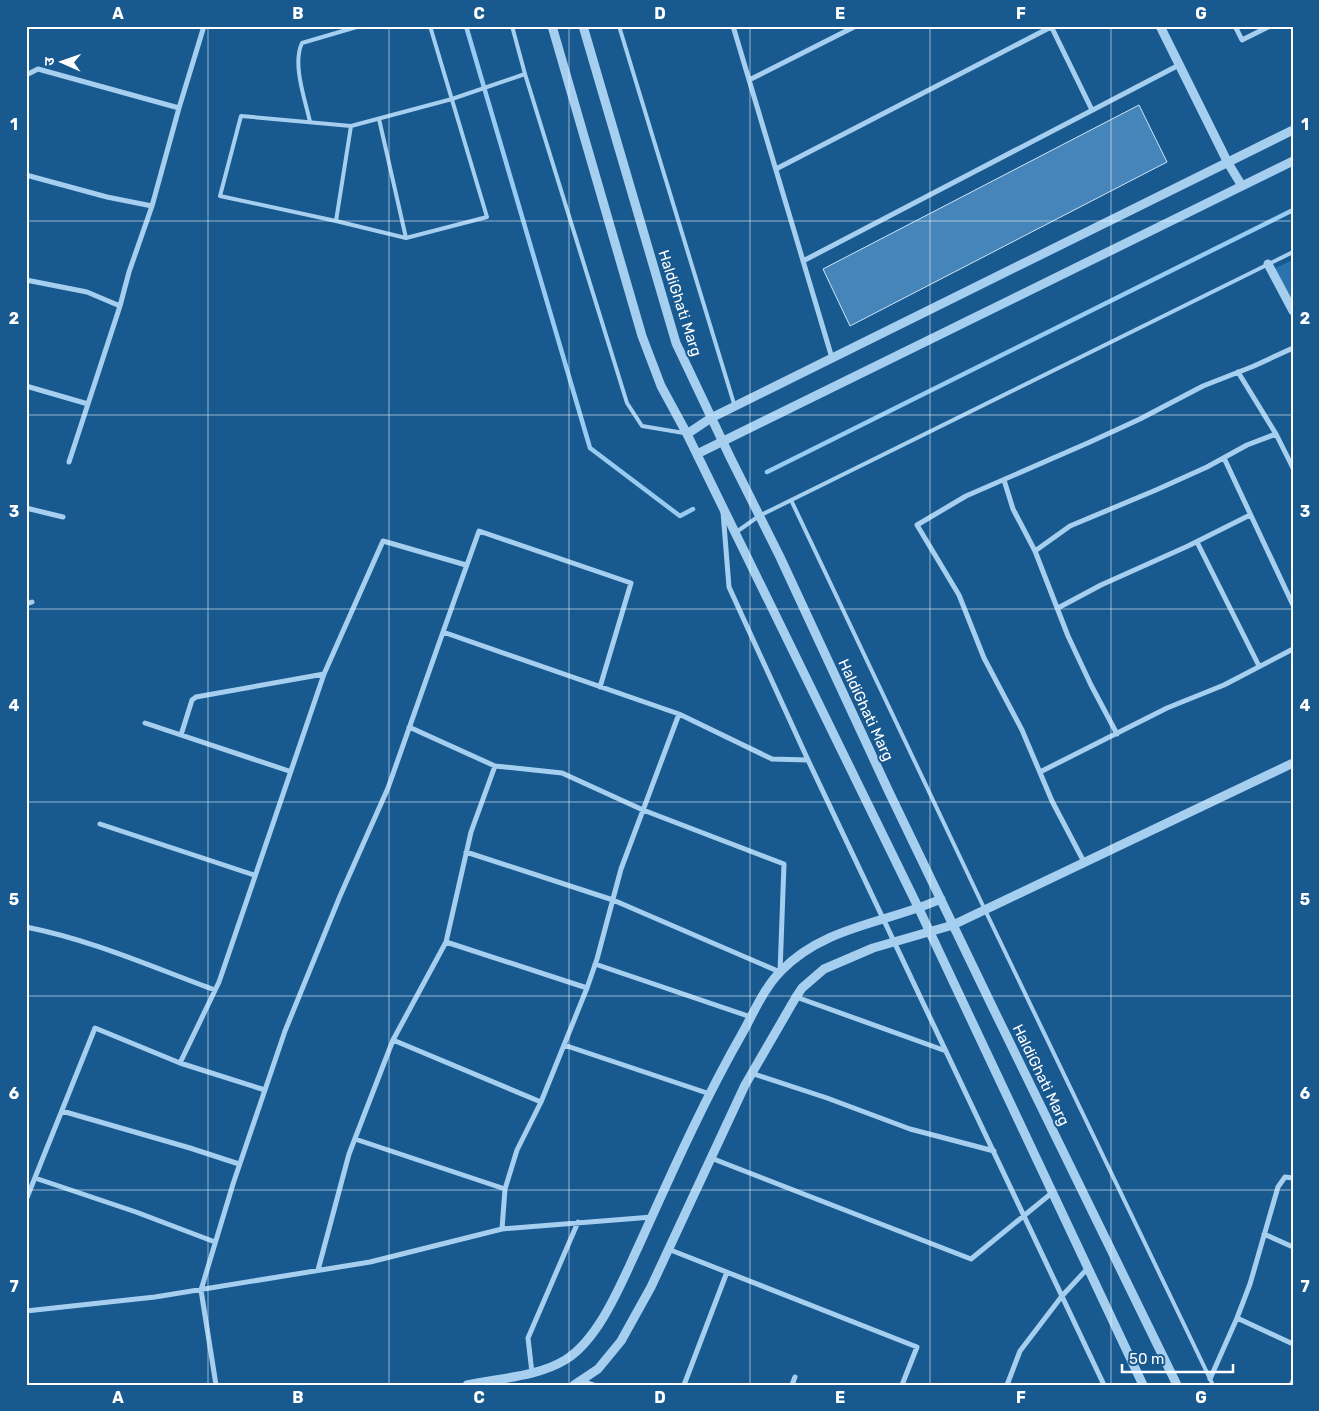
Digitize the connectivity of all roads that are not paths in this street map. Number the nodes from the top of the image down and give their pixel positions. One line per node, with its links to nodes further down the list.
1 (204, 26): 19 (street)
2 (360, 26): 22 (lane)
3 (430, 26): 18 (lane)
4 (512, 26): 15 (lane)
5 (552, 26): 46 (street)
6 (583, 26): 45 (street, HaldiGhati Marg)
7 (619, 26): 44 (lane)
8 (733, 26): 17 (street)
9 (856, 26): 17 (street)
10 (1051, 26): 20 (street); 27 (street)
11 (1160, 26): 14 (street)
12 (1235, 26): 13 (street)
13 (1270, 26)
14 (1179, 65): 20 (street); 26 (street)
15 (526, 74): 18 (lane); 46 (lane)
16 (26, 75): 19 (street)
17 (749, 80): 27 (street)
18 (452, 99): 21 (lane); 32 (lane)
19 (179, 108): 30 (street)
20 (1092, 110): 34 (street)
21 (379, 119): 23 (lane); 32 (lane)
22 (310, 122): 23 (lane); 31 (lane)
23 (351, 126): 31 (lane)
24 (1293, 130): 26 (street)
25 (1293, 161): 29 (street)
26 (1228, 163): 29 (street); 40 (street)
27 (776, 169): 34 (street)
28 (26, 175): 30 (street)
29 (1242, 186): 48 (street)
30 (152, 206): 37 (street)
31 (336, 221): 32 (lane)
32 (406, 238)
33 (1293, 252): 35 (lane)
34 (803, 261): 40 (street)
35 (1268, 264): 38 (street); 54 (lane)
36 (26, 280): 37 (street)
37 (120, 306): 43 (street)
38 (1293, 311)
39 (1293, 348): 41 (street)
40 (832, 358): 44 (street)
41 (1238, 372): 47 (street); 53 (street)
42 (26, 386): 43 (street)
43 (88, 404): 51 (street)
44 (735, 407): 45 (street)
45 (711, 418): 46 (street); 48 (street, HaldiGhati Marg)
46 (687, 434): 49 (street)
47 (1276, 434): 50 (street); 52 (street)
48 (723, 442): 49 (street); 59 (street, HaldiGhati Marg)
49 (697, 454): 55 (street)
50 (1224, 458): 57 (street); 62 (street)
51 (69, 462)
52 (1293, 468)
53 (1004, 480): 62 (street); 80 (street)
54 (791, 500): 59 (lane); 89 (lane)
55 (723, 507): 60 (street); 76 (street)
56 (26, 508): 58 (street)
57 (1250, 515): 61 (street); 64 (street)
58 (63, 516)
59 (759, 516): 60 (lane); 86 (street, HaldiGhati Marg)
60 (735, 533): 88 (street)
61 (1197, 542): 65 (street); 68 (street)
62 (1035, 551): 65 (street)
63 (466, 565): 66 (street); 69 (street); 70 (street)
64 (1293, 605)
65 (1058, 608): 74 (street)
66 (443, 632): 70 (street); 73 (street)
67 (1293, 649): 68 (street)
68 (1259, 666): 74 (street)
69 (324, 674): 75 (street); 79 (street)
70 (600, 687): 71 (street)
71 (679, 714): 76 (street); 81 (street)
72 (145, 722): 75 (street)
73 (409, 727): 78 (street); 107 (street)
74 (1117, 734): 80 (street)
75 (181, 735): 79 (street)
76 (808, 760): 90 (street)
77 (1293, 763): 84 (street)
78 (495, 766): 81 (street); 83 (street)
79 (289, 771): 85 (street)
80 (1040, 772): 84 (street)
81 (644, 810): 87 (street); 97 (street)
82 (100, 824): 85 (street)
83 (466, 852): 87 (street); 94 (street)
84 (1084, 862): 89 (street)
85 (254, 875): 99 (street)
86 (941, 899): 88 (street); 91 (street, HaldiGhati Marg)
87 (613, 900): 96 (street); 97 (street)
88 (919, 909): 90 (street); 93 (street)
89 (985, 910): 91 (street); 138 (lane)
90 (883, 918): 95 (street); 97 (street)
91 (953, 925): 93 (street); 149 (street, HaldiGhati Marg)
92 (26, 927): 99 (street)
93 (930, 932): 95 (street); 118 (street)
94 (446, 942): 98 (street); 102 (street)
95 (894, 942): 100 (street); 104 (street)
96 (595, 964): 98 (street); 101 (street)
97 (780, 972): 101 (street)
98 (587, 988): 103 (street)
99 (215, 990): 105 (street)
100 (796, 997): 104 (street); 106 (street)
101 (751, 1017): 108 (street)
102 (393, 1040): 109 (street); 111 (street)
103 (564, 1046): 108 (street); 109 (street)
104 (946, 1051): 112 (street)
105 (180, 1063): 107 (street); 110 (street)
106 (752, 1073): 112 (street); 113 (street)
107 (265, 1090): 114 (street)
108 (710, 1094): 121 (street)
109 (541, 1102): 117 (street)
110 (62, 1111): 114 (street); 115 (street)
111 (355, 1139): 117 (street); 129 (street)
112 (994, 1151): 120 (street)
113 (711, 1158): 120 (street); 127 (street)
114 (240, 1164): 125 (street)
115 (35, 1178): 119 (street); 125 (street)
116 (1293, 1178): 124 (street)
117 (505, 1189): 123 (street)
118 (1052, 1192): 120 (street); 128 (street)
119 (26, 1200)
120 (1024, 1216): 132 (street)
121 (652, 1217): 122 (street); 136 (street)
122 (578, 1222): 123 (street); 136 (street)
123 (502, 1229): 129 (street)
124 (1264, 1234): 126 (street); 134 (street)
125 (215, 1242): 131 (street)
126 (1293, 1247)
127 (668, 1249): 130 (street); 139 (street)
128 (1088, 1268): 132 (street); 148 (street)
129 (318, 1270): 131 (street)
130 (727, 1272): 143 (street); 145 (street)
131 (201, 1290): 133 (street); 140 (street)
132 (1062, 1296): 146 (street); 147 (street)
133 (26, 1311)
134 (1237, 1318): 135 (street); 138 (street)
135 (1293, 1344)
136 (532, 1373): 141 (street)
137 (795, 1377): 144 (street)
138 (1210, 1379): 150 (lane)
139 (578, 1383): 142 (street)
140 (216, 1385)
141 (467, 1385)
142 (594, 1385)
143 (684, 1385)
144 (792, 1385)
145 (902, 1385)
146 (1007, 1385)
147 (1104, 1385)
148 (1144, 1385)
149 (1178, 1385)
150 (1213, 1385)

